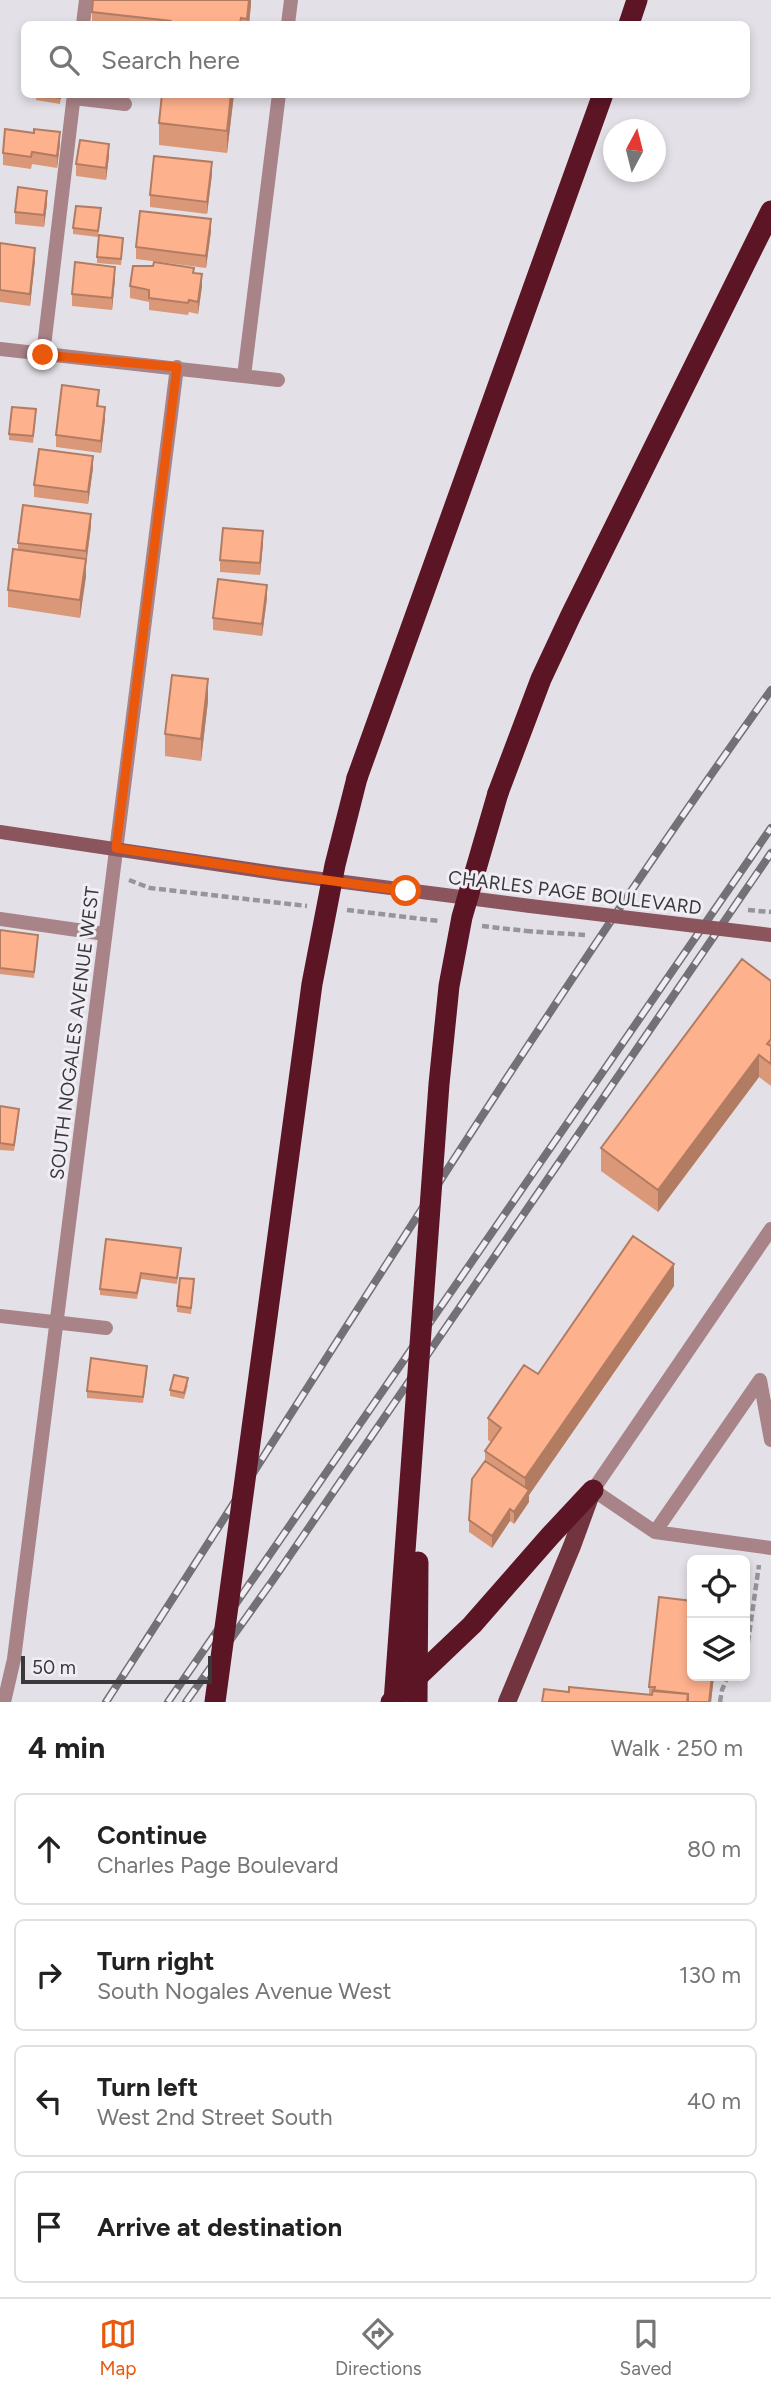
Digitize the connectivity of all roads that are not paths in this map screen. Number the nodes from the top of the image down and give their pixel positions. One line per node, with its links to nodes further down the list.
1 (86, 0): 4 (street)
2 (291, 0): 5 (street)
3 (637, 0): 6 (highway)
4 (83, 21)
5 (288, 21)
6 (630, 21)
7 (74, 98): 14 (street)
8 (87, 98): 11 (street)
9 (279, 98): 16 (street)
10 (602, 98): 33 (highway, bridge)
11 (125, 104)
12 (771, 211): 27 (highway, bridge)
13 (0, 349): 14 (street)
14 (43, 355): 15 (street)
15 (177, 367): 16 (street); 19 (street, SOUTH NOGALES AVENUE WEST)
16 (244, 376): 17 (street)
17 (278, 380)
18 (0, 832): 19 (main road, CHARLES PAGE BOULEVARD)
19 (116, 848): 21 (street, SOUTH NOGALES AVENUE WEST); 22 (main road, CHARLES PAGE BOULEVARD, bridge)
20 (0, 919): 21 (street)
21 (105, 934): 25 (street, SOUTH NOGALES AVENUE WEST)
22 (771, 934)
23 (771, 1229): 29 (street)
24 (0, 1316): 25 (street)
25 (58, 1323): 26 (street); 32 (street, SOUTH NOGALES AVENUE WEST)
26 (106, 1328)
27 (419, 1378): 34 (highway, bridge); 35 (highway, bridge)
28 (771, 1440): 30 (street)
29 (593, 1490): 30 (street); 34 (highway); 36 (main road)
30 (655, 1532): 31 (street)
31 (766, 1548)
32 (4, 1702)
33 (215, 1702)
34 (393, 1702)
35 (417, 1702)
36 (507, 1702)

